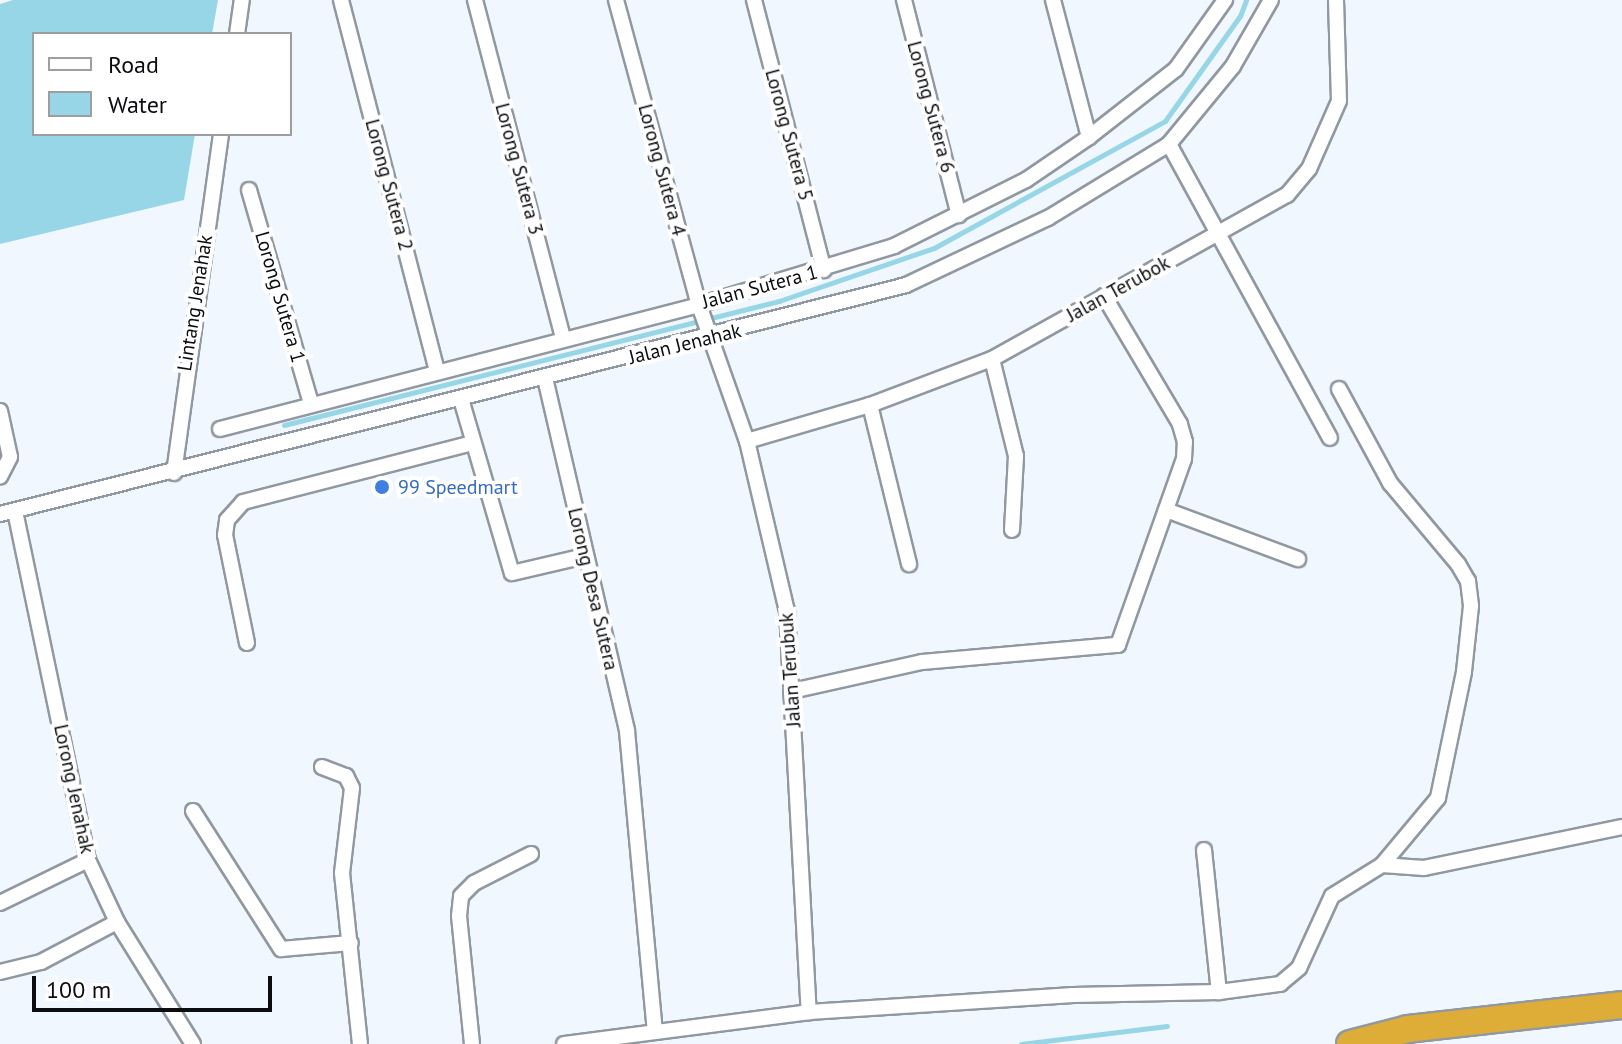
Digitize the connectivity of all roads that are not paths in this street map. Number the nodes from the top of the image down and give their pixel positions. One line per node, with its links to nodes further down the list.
1 (242, 0): 12 (street)
2 (341, 0): 25 (street, Lorong Sutera 2)
3 (475, 0): 22 (street, Lorong Sutera 3)
4 (616, 0): 21 (street, Lorong Sutera 4)
5 (754, 0): 19 (street, Lorong Sutera 5)
6 (904, 0): 17 (street, Lorong Sutera 6)
7 (1053, 0): 14 (street)
8 (1225, 0): 11 (street, Jalan Sutera 1)
9 (1271, 0): 15 (street, Jalan Jenahak)
10 (1336, 0): 18 (street, Jalan Terubok)
11 (1215, 7): 14 (street, Jalan Sutera 1)
12 (237, 32)
13 (221, 136): 36 (street, Lintang Jenahak)
14 (1089, 137): 17 (street, Jalan Sutera 1)
15 (1169, 144): 18 (street); 23 (street, Jalan Jenahak)
16 (249, 190): 29 (street, Lorong Sutera 1)
17 (959, 215): 19 (street, Jalan Sutera 1)
18 (1222, 233): 20 (street, Jalan Terubok); 33 (street)
19 (824, 270): 21 (street, Jalan Sutera 1)
20 (1104, 296): 24 (street, Jalan Terubok); 38 (street)
21 (699, 305): 22 (street, Jalan Sutera 1); 23 (street, Lorong Sutera 4)
22 (563, 338): 25 (street, Jalan Sutera 1)
23 (711, 339): 26 (street, Jalan Jenahak); 34 (street, Jalan Terubuk)
24 (992, 359): 30 (street, Jalan Terubok); 40 (street)
25 (437, 370): 29 (street, Jalan Sutera 1)
26 (545, 378): 28 (street, Jalan Jenahak); 41 (street, Lorong Desa Sutera)
27 (1339, 389): 52 (street)
28 (461, 399): 35 (street); 36 (street, Jalan Jenahak)
29 (311, 403): 32 (street, Jalan Sutera 1)
30 (870, 405): 34 (street, Jalan Terubok); 43 (street)
31 (0, 411): 37 (street)
32 (220, 429)
33 (1330, 438)
34 (747, 441): 45 (street, Jalan Terubuk)
35 (473, 443): 41 (street); 44 (street)
36 (174, 473): 39 (street, Jalan Jenahak)
37 (0, 477)
38 (1166, 510): 42 (street); 45 (street)
39 (8, 512): 51 (street, Lorong Jenahak)
40 (1012, 530)
41 (585, 556): 60 (street, Lorong Desa Sutera)
42 (1298, 559)
43 (909, 564)
44 (247, 643)
45 (792, 691): 59 (street, Jalan Terubuk)
46 (322, 767): 55 (street)
47 (193, 811): 55 (street)
48 (1622, 827): 52 (street)
49 (1204, 850): 57 (street)
50 (531, 854): 63 (street)
51 (88, 860): 53 (street); 54 (street, Lorong Jenahak)
52 (1382, 865): 57 (street)
53 (0, 903)
54 (117, 922): 56 (street); 61 (street, Lorong Jenahak)
55 (351, 943): 62 (street)
56 (0, 972)
57 (1219, 992): 59 (street)
58 (1622, 1005): 65 (highway)
59 (809, 1012): 60 (street)
60 (655, 1032): 64 (street)
61 (193, 1044)
62 (360, 1044)
63 (472, 1044)
64 (564, 1044)
65 (1350, 1044)

